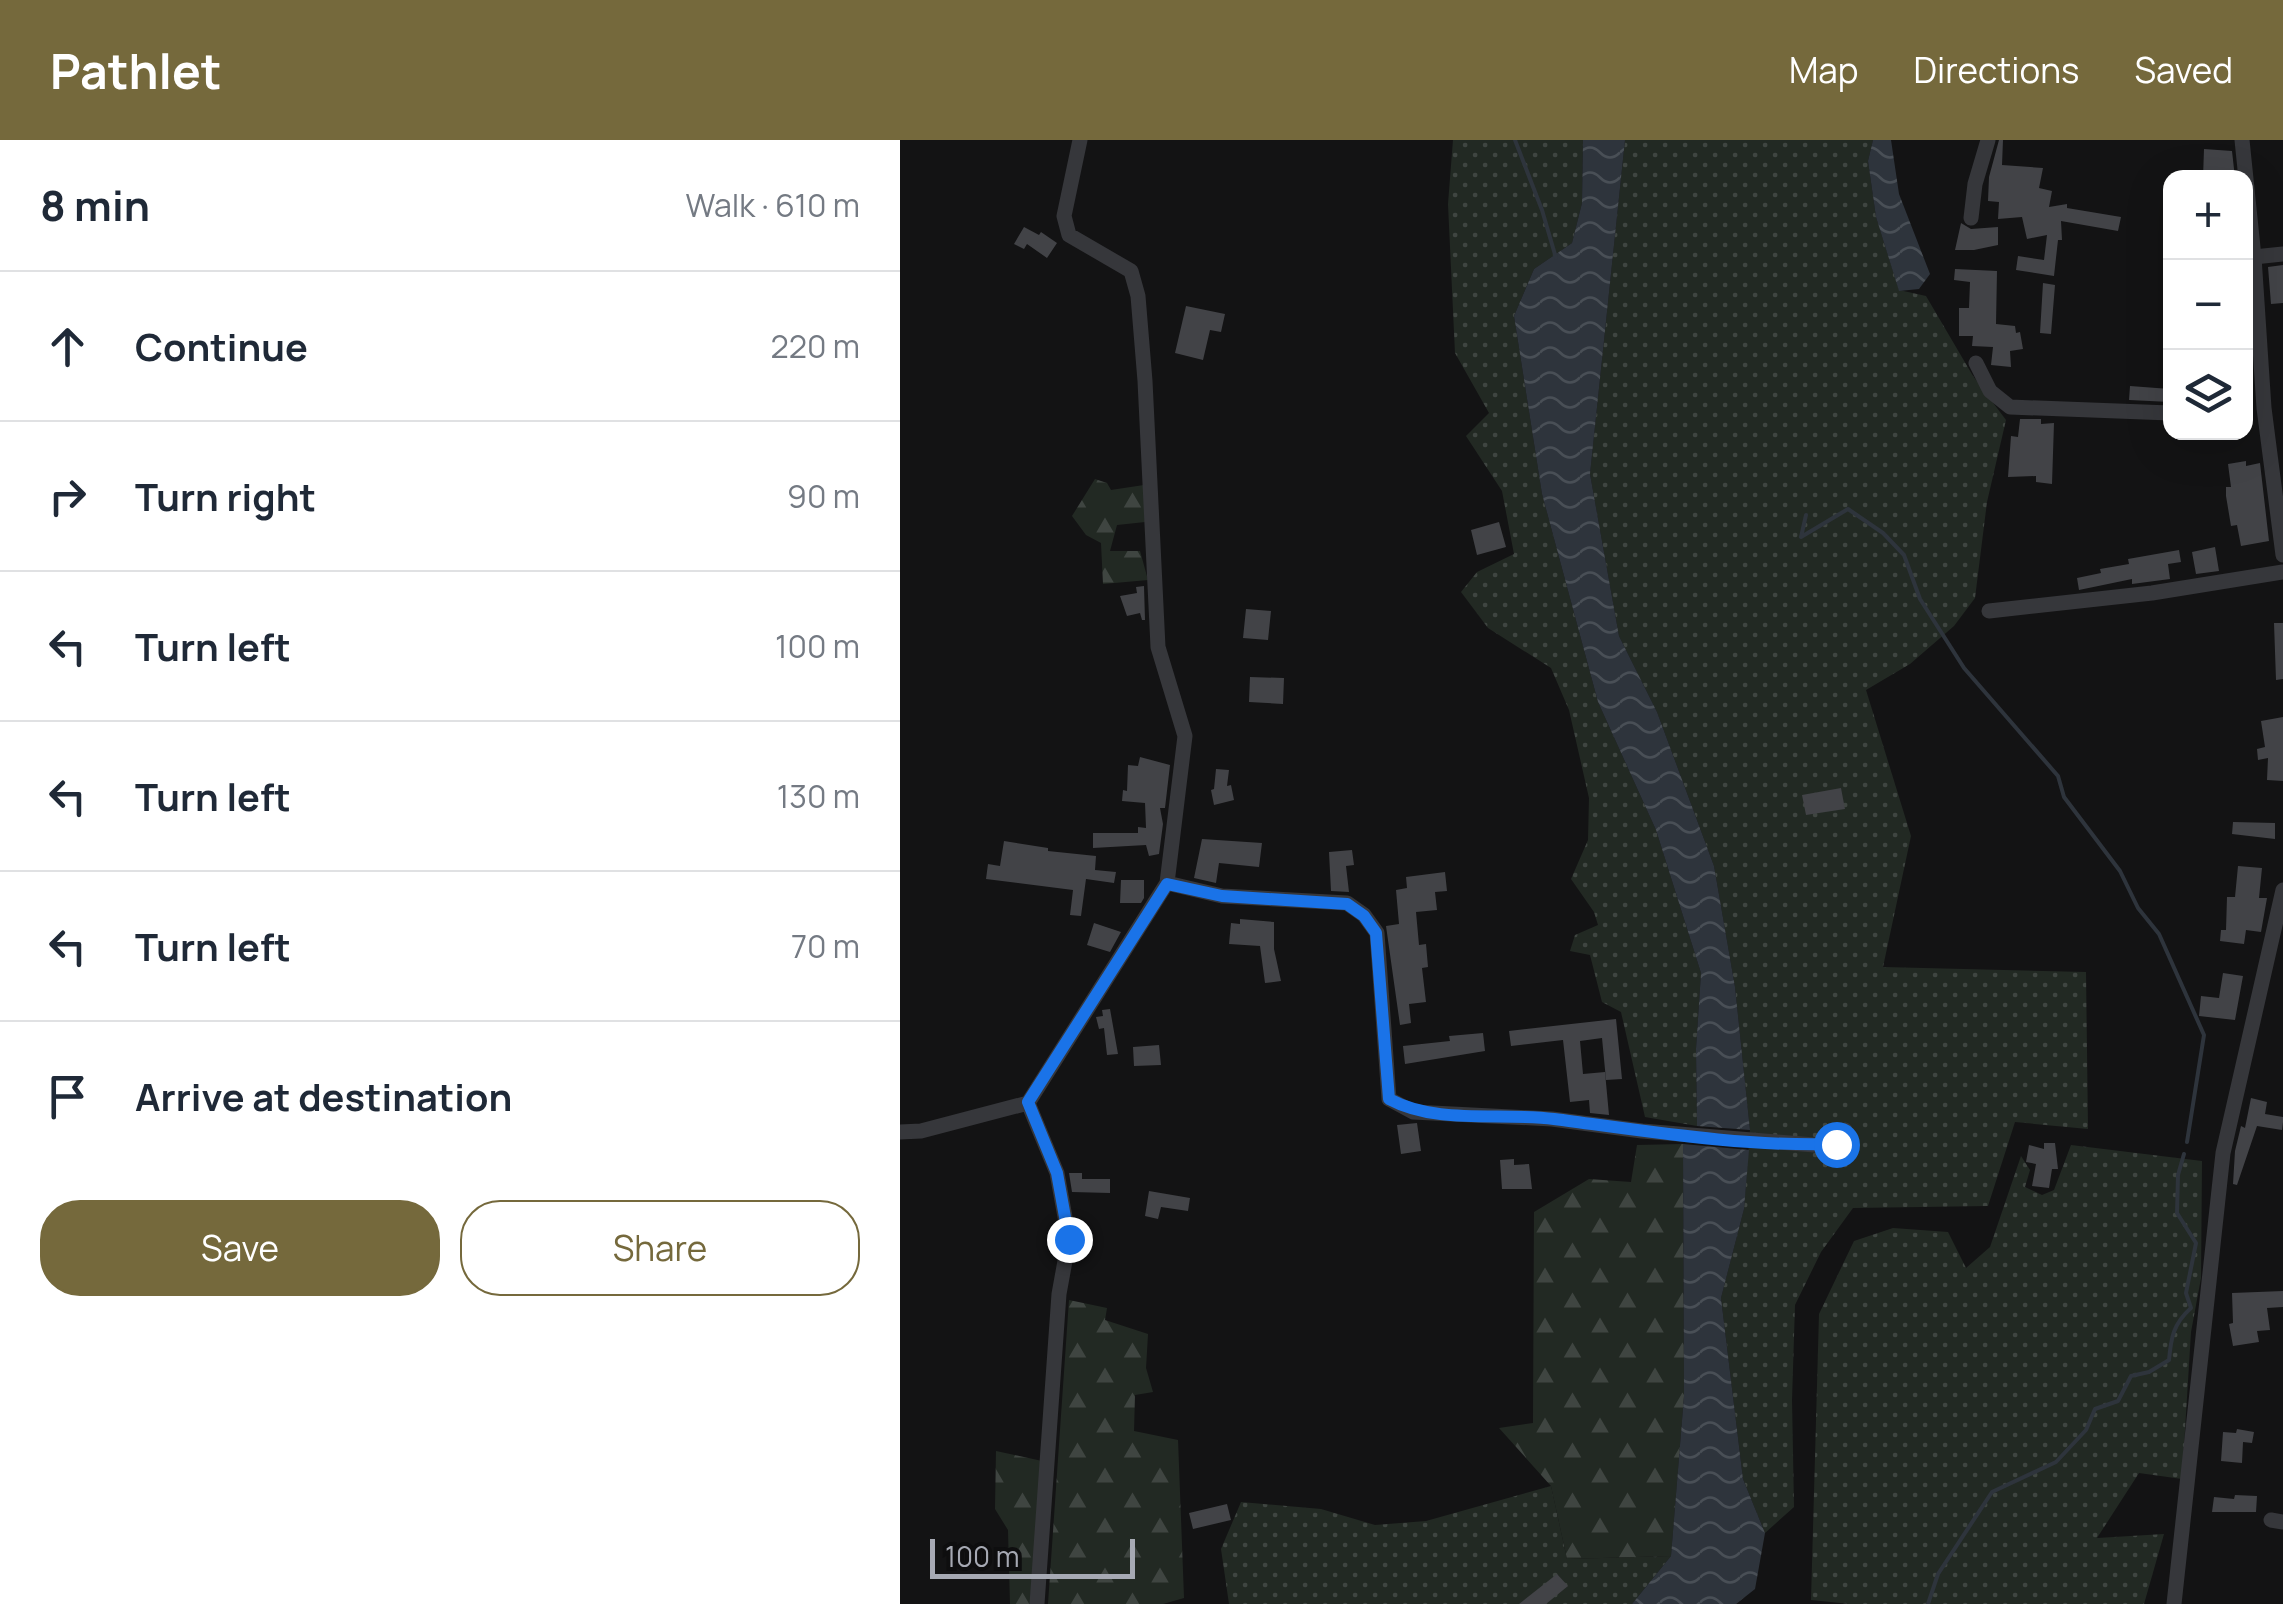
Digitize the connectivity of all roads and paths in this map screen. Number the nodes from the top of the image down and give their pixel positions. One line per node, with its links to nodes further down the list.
1 (1080, 140): 14 (street)
2 (1988, 140): 4 (street)
3 (2242, 140): 6 (street)
4 (1972, 218)
5 (2283, 254): 6 (street)
6 (2254, 257): 10 (street)
7 (1976, 363): 8 (street)
8 (2163, 413)
9 (2253, 414): 10 (street)
10 (2264, 414): 11 (street)
11 (2283, 556)
12 (2283, 572): 13 (street)
13 (1989, 611)
14 (1167, 884): 16 (street); 17 (street)
15 (2283, 890): 20 (street)
16 (1028, 1102): 18 (street); 19 (street)
17 (1845, 1130)
18 (900, 1132)
19 (1036, 1604)
20 (2174, 1604)

